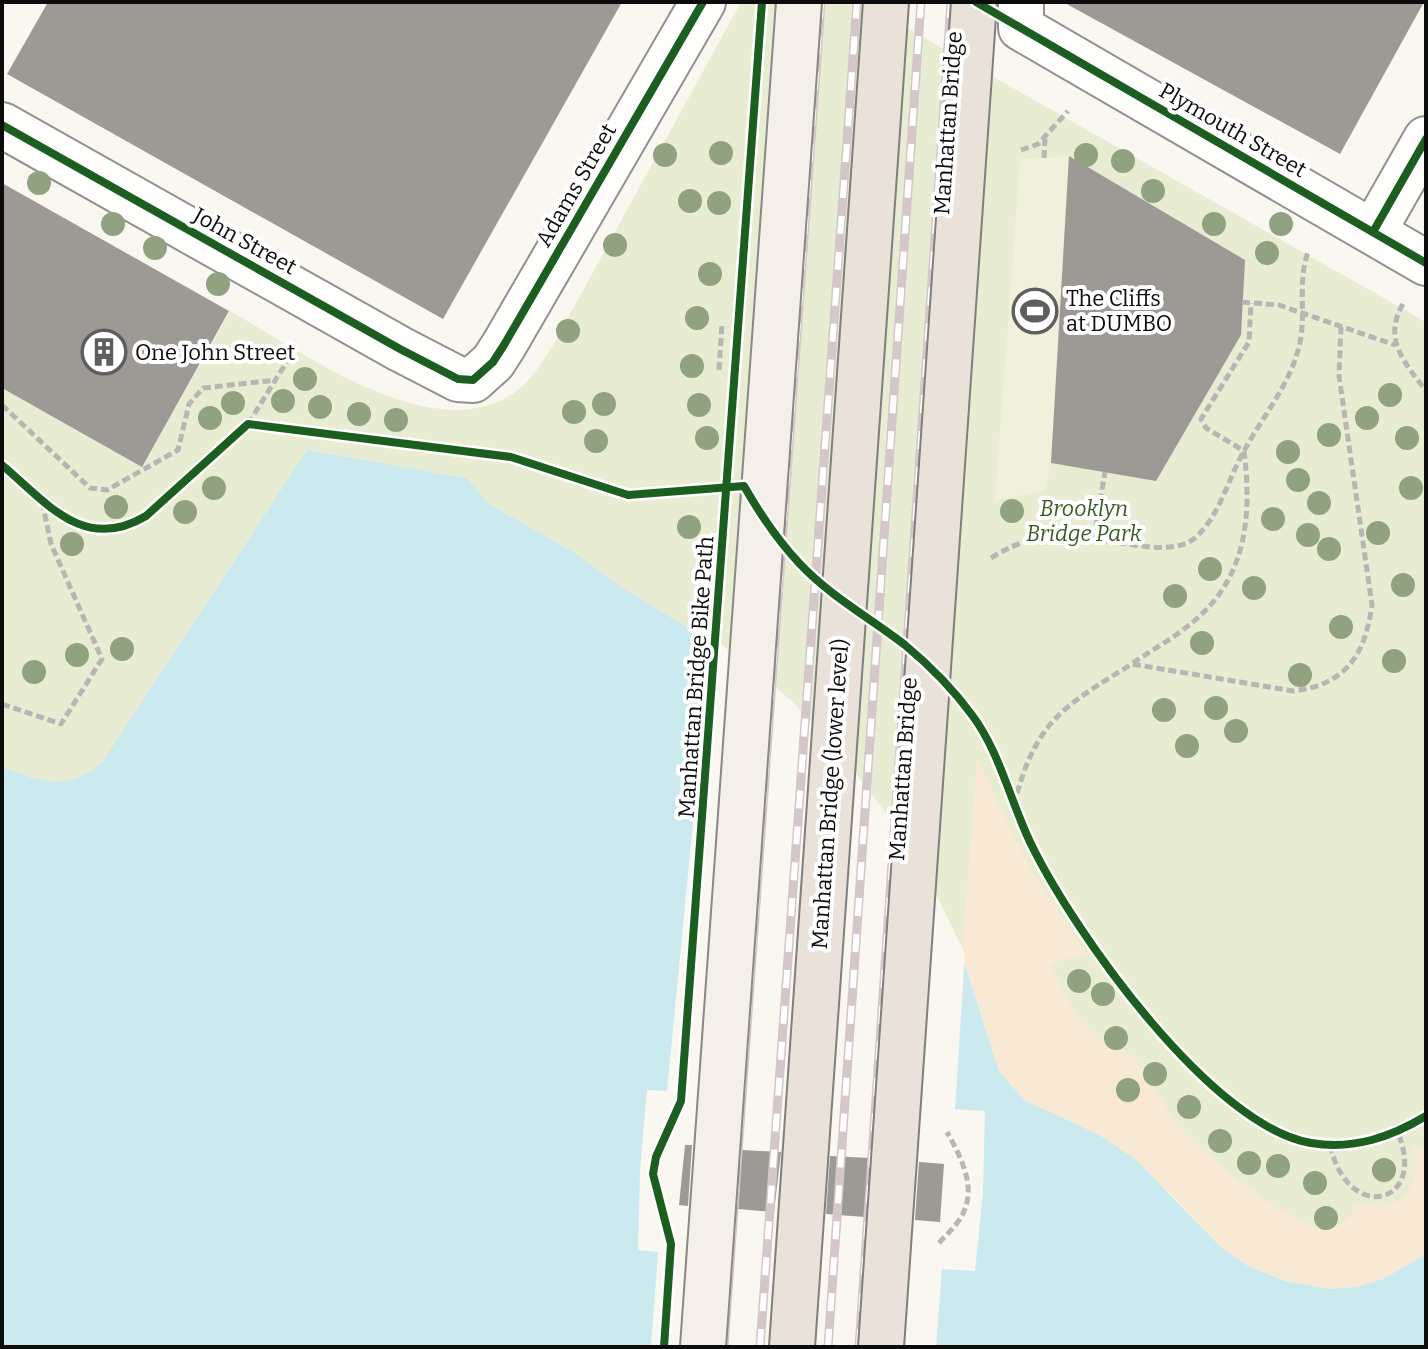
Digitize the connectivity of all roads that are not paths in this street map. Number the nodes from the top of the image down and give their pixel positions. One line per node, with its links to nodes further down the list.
1 (703, 2): 10 (street, Adams Street)
2 (799, 2): 11 (main road, bridge)
3 (886, 2): 12 (main road, Manhattan Bridge (lower level), bridge)
4 (974, 2): 13 (main road, Manhattan Bridge, bridge)
5 (1021, 15): 8 (street, Plymouth Street)
6 (2, 125): 10 (street, John Street)
7 (1426, 139): 8 (street)
8 (1373, 232): 9 (street, Plymouth Street)
9 (1426, 263)
10 (473, 380)
11 (703, 1347)
12 (792, 1347)
13 (881, 1347)

